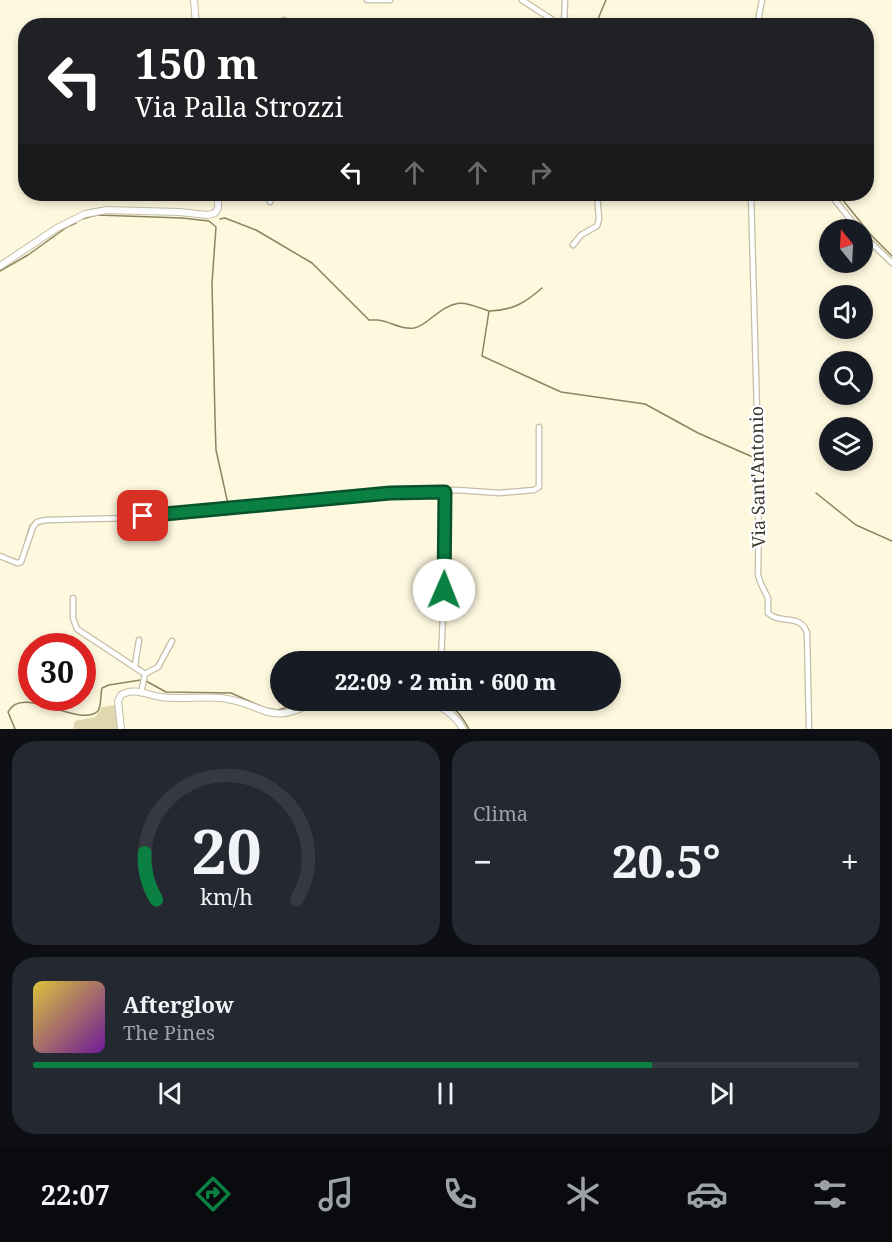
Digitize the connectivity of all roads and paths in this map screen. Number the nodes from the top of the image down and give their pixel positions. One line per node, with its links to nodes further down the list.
1 (194, 0): 7 (street)
2 (367, 0): 3 (street)
3 (390, 0)
4 (522, 0): 8 (street)
5 (565, 0): 9 (street)
6 (762, 0): 10 (street)
7 (195, 18)
8 (550, 18)
9 (564, 18)
10 (759, 18)
11 (218, 201): 19 (street)
12 (598, 201): 16 (street)
13 (751, 201): 34 (street, Via Sant'Antonio)
14 (836, 201): 15 (street)
15 (850, 219)
16 (573, 245)
17 (873, 245): 18 (street)
18 (892, 263)
19 (0, 266)
20 (539, 427): 21 (street)
21 (445, 492): 22 (street); 26 (street)
22 (0, 556)
23 (73, 598): 27 (street)
24 (139, 640): 27 (street)
25 (172, 641): 28 (street)
26 (441, 651)
27 (135, 665): 28 (street)
28 (145, 675): 29 (street)
29 (142, 691): 30 (street); 32 (street)
30 (292, 711)
31 (448, 711): 33 (street)
32 (121, 729)
33 (463, 729)
34 (809, 729)

